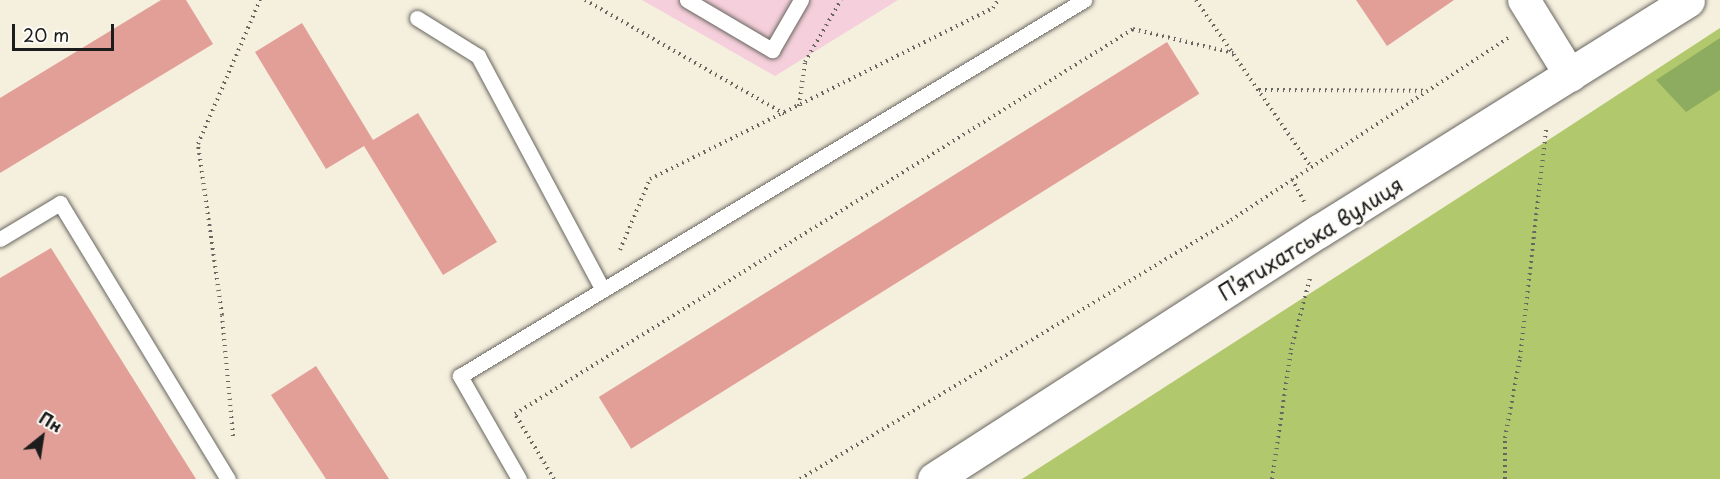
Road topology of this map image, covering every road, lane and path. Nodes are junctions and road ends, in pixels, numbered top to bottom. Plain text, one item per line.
1 (260, 0) edge
2 (585, 0) edge
3 (687, 0) edge
4 (801, 0) edge
5 (841, 0) edge
6 (998, 0) edge
7 (1084, 0) edge
8 (1196, 0) edge
9 (1688, 0) edge
10 (1530, 10) edge
11 (417, 18) dead end
12 (1233, 53) junction
13 (1562, 81) junction
14 (1258, 90) junction
15 (1425, 91) junction
16 (799, 107) junction
17 (785, 114) junction
18 (1311, 167) junction
19 (1293, 179) junction
20 (1319, 231) junction
21 (0, 240) edge
22 (603, 290) junction
23 (233, 444) dead end
24 (228, 479) edge
25 (519, 479) edge
26 (554, 479) edge
27 (800, 479) edge
28 (934, 479) edge
29 (1272, 479) edge
30 (1505, 479) edge

1 - 23 path
2 - 17 path
3 - 4 lane
5 - 16 path
6 - 16 path
7 - 22 lane
8 - 12 path
9 - 13 street, П’ятихатська вулиця
10 - 13 street
10 - 15 path
11 - 22 lane
12 - 14 path
12 - 26 path
13 - 20 street, П’ятихатська вулиця
13 - 30 path
14 - 15 path
14 - 18 path
15 - 18 path
16 - 17 path
17 - 22 path
18 - 19 path
19 - 20 path
19 - 27 path
20 - 28 street, П’ятихатська вулиця
20 - 29 path
21 - 24 lane
22 - 25 lane

